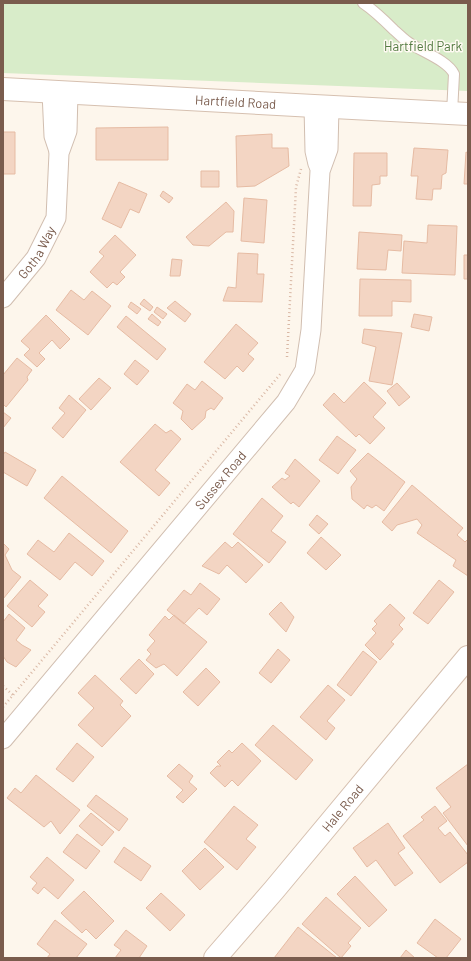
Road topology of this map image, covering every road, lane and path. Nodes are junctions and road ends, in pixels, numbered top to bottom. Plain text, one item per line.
1 (364, 3) edge
2 (3, 89) edge
3 (60, 92) junction
4 (322, 107) junction
5 (460, 113) edge
6 (301, 164) dead end
7 (3, 298) edge
8 (287, 358) dead end
9 (282, 372) dead end
10 (468, 656) edge
11 (3, 707) edge
12 (3, 739) edge
13 (215, 958) edge

1 - 5 lane
2 - 3 street, Hartfield Road
3 - 4 street, Hartfield Road
3 - 7 street, Gotha Way
4 - 5 street, Hartfield Road
4 - 12 street, Sussex Road
6 - 8 path
9 - 11 path
10 - 13 street, Hale Road

